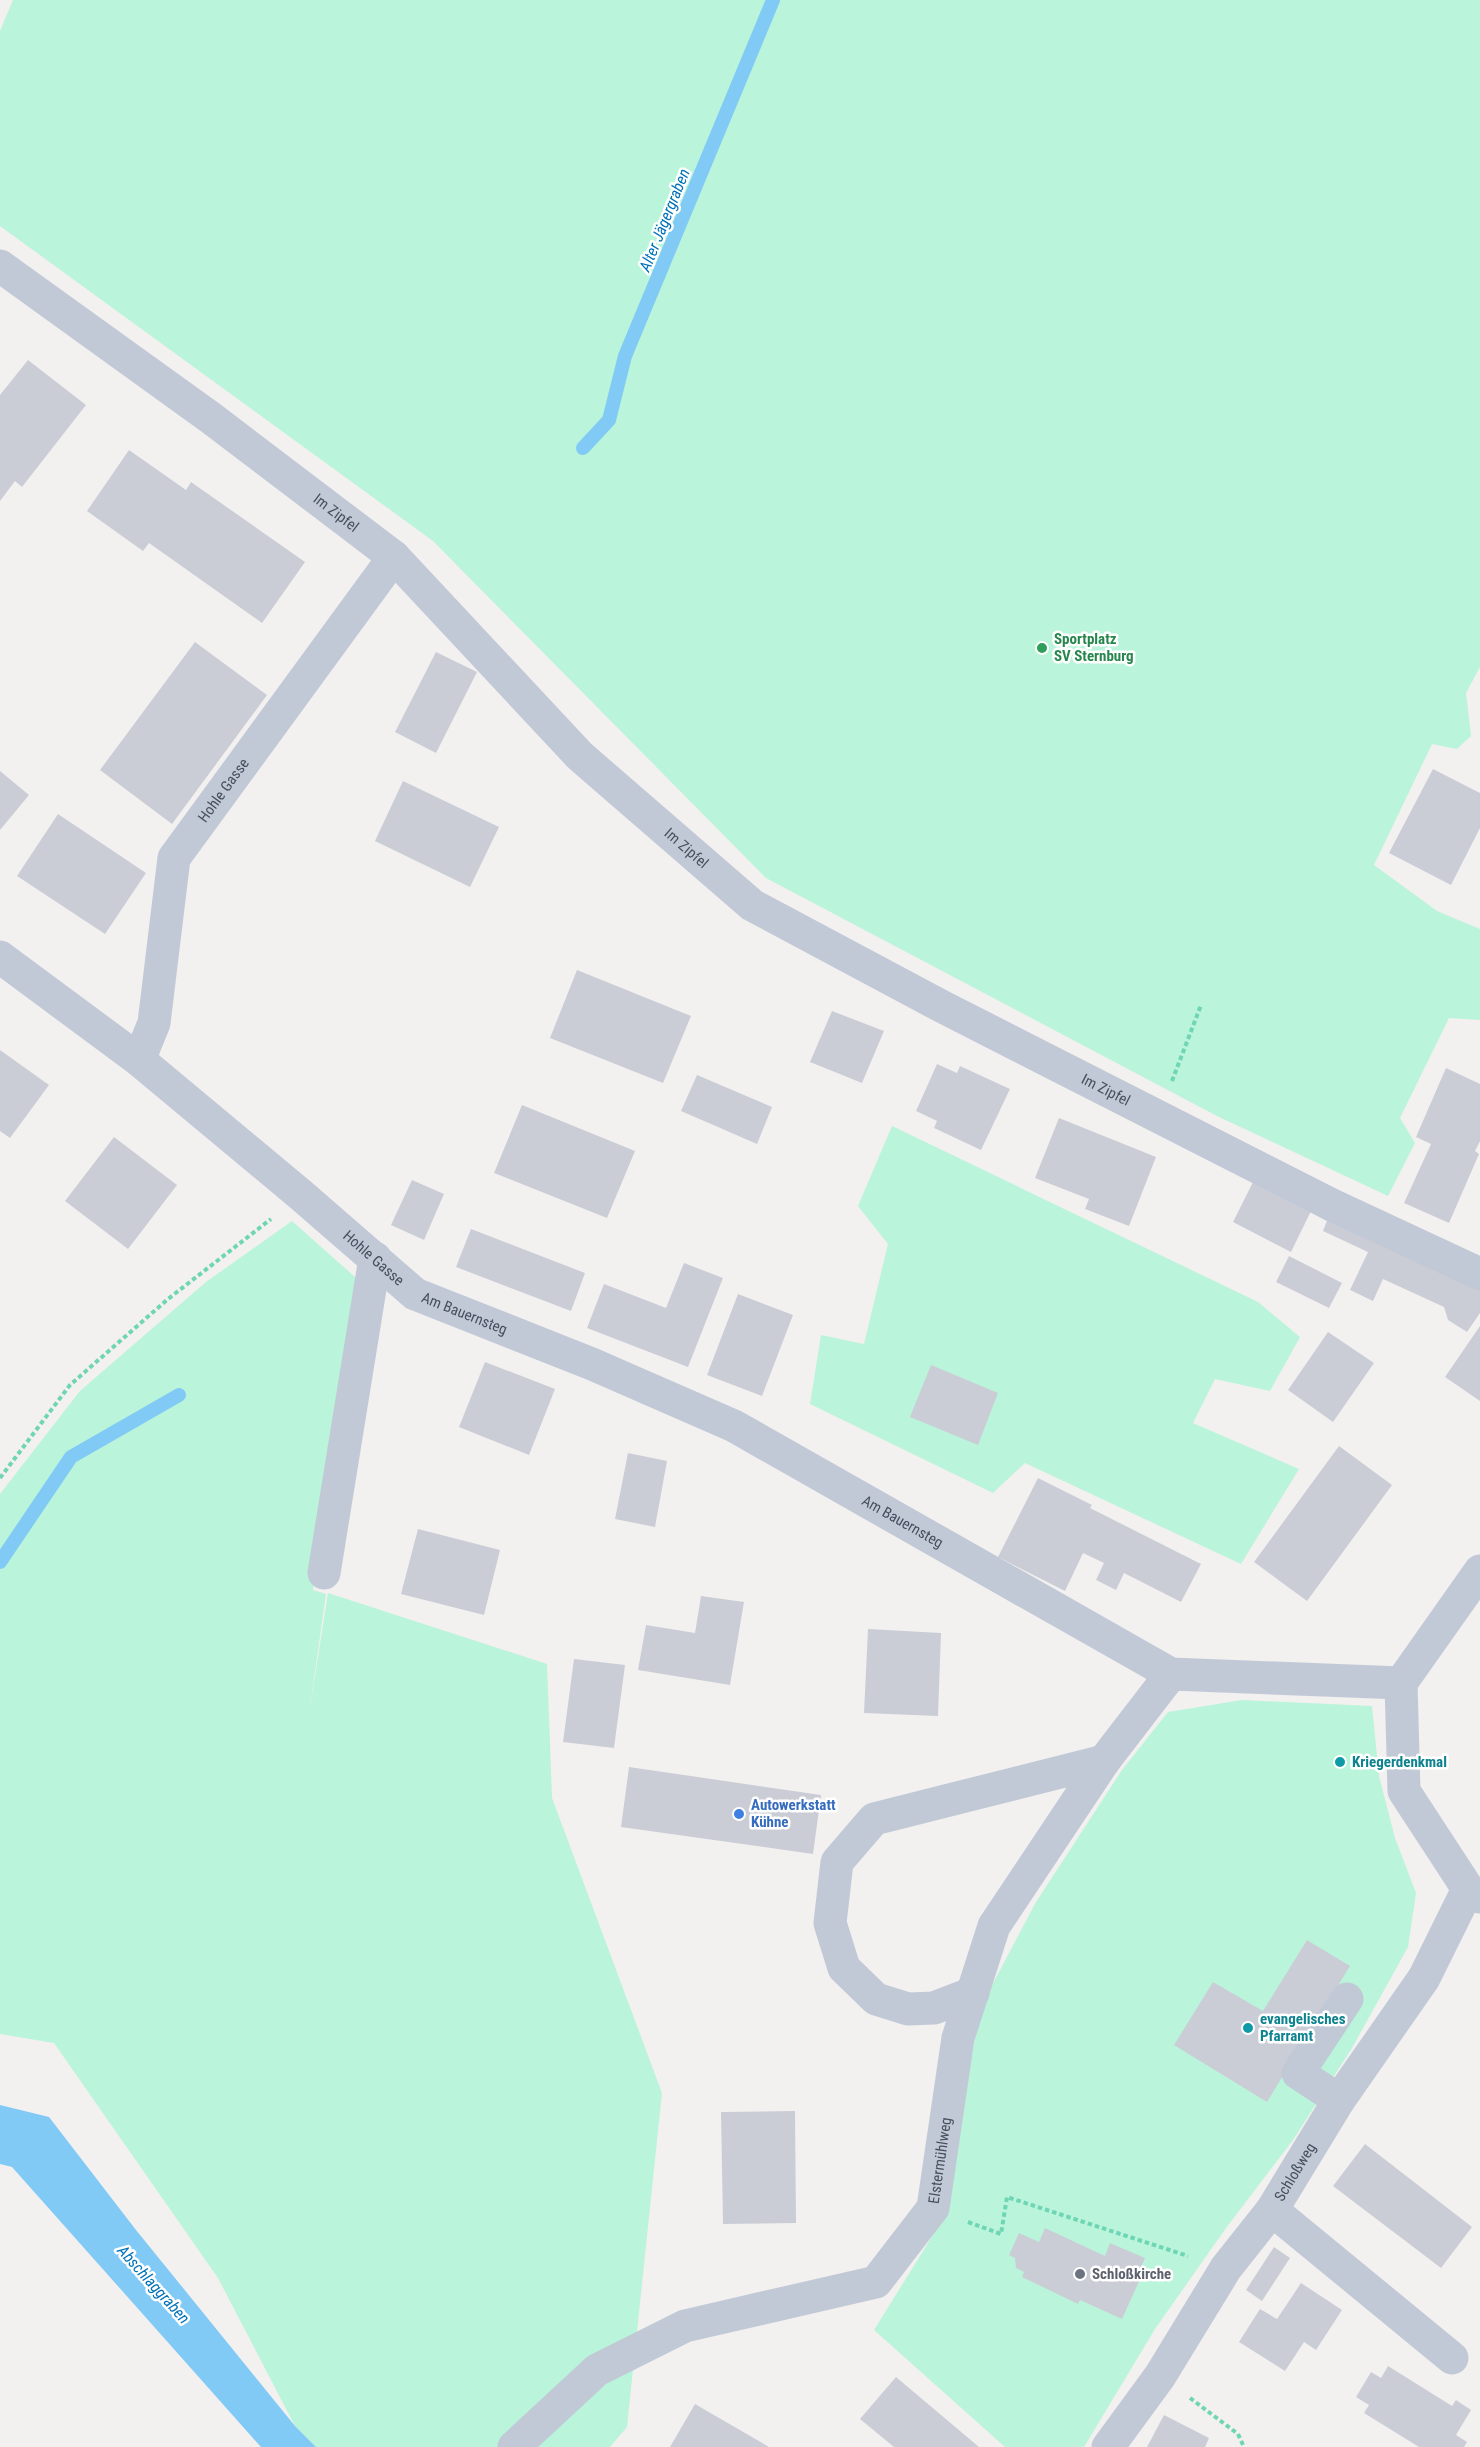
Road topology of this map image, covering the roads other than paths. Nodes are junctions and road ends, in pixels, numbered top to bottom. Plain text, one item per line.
1 (0, 266) edge
2 (394, 557) junction
3 (0, 957) edge
4 (139, 1060) junction
5 (375, 1258) junction
6 (1480, 1274) edge
7 (415, 1294) joint
8 (1480, 1570) edge
9 (324, 1573) dead end
10 (1171, 1674) junction
11 (1401, 1683) junction
12 (1104, 1761) junction
13 (1474, 1893) edge
14 (973, 1993) junction
15 (1347, 1998) dead end
16 (1339, 2100) junction
17 (1272, 2210) junction
18 (1452, 2358) dead end
19 (514, 2447) edge
20 (1108, 2447) edge

1 - 2 street, Im Zipfel
2 - 4 street, Hohle Gasse
2 - 6 street, Im Zipfel
3 - 4 street, Hohle Gasse
4 - 5 street, Hohle Gasse
5 - 7 street, Hohle Gasse
5 - 9 street
7 - 10 street, Am Bauernsteg
8 - 11 street
10 - 11 street, Am Bauernsteg
10 - 12 street, Elstermühlweg
11 - 13 street
12 - 14 street, Elstermühlweg
12 - 14 street
13 - 16 street, Schloßweg
14 - 19 street, Elstermühlweg
15 - 16 street
16 - 17 street, Schloßweg
17 - 18 street
17 - 20 street, Schloßweg

